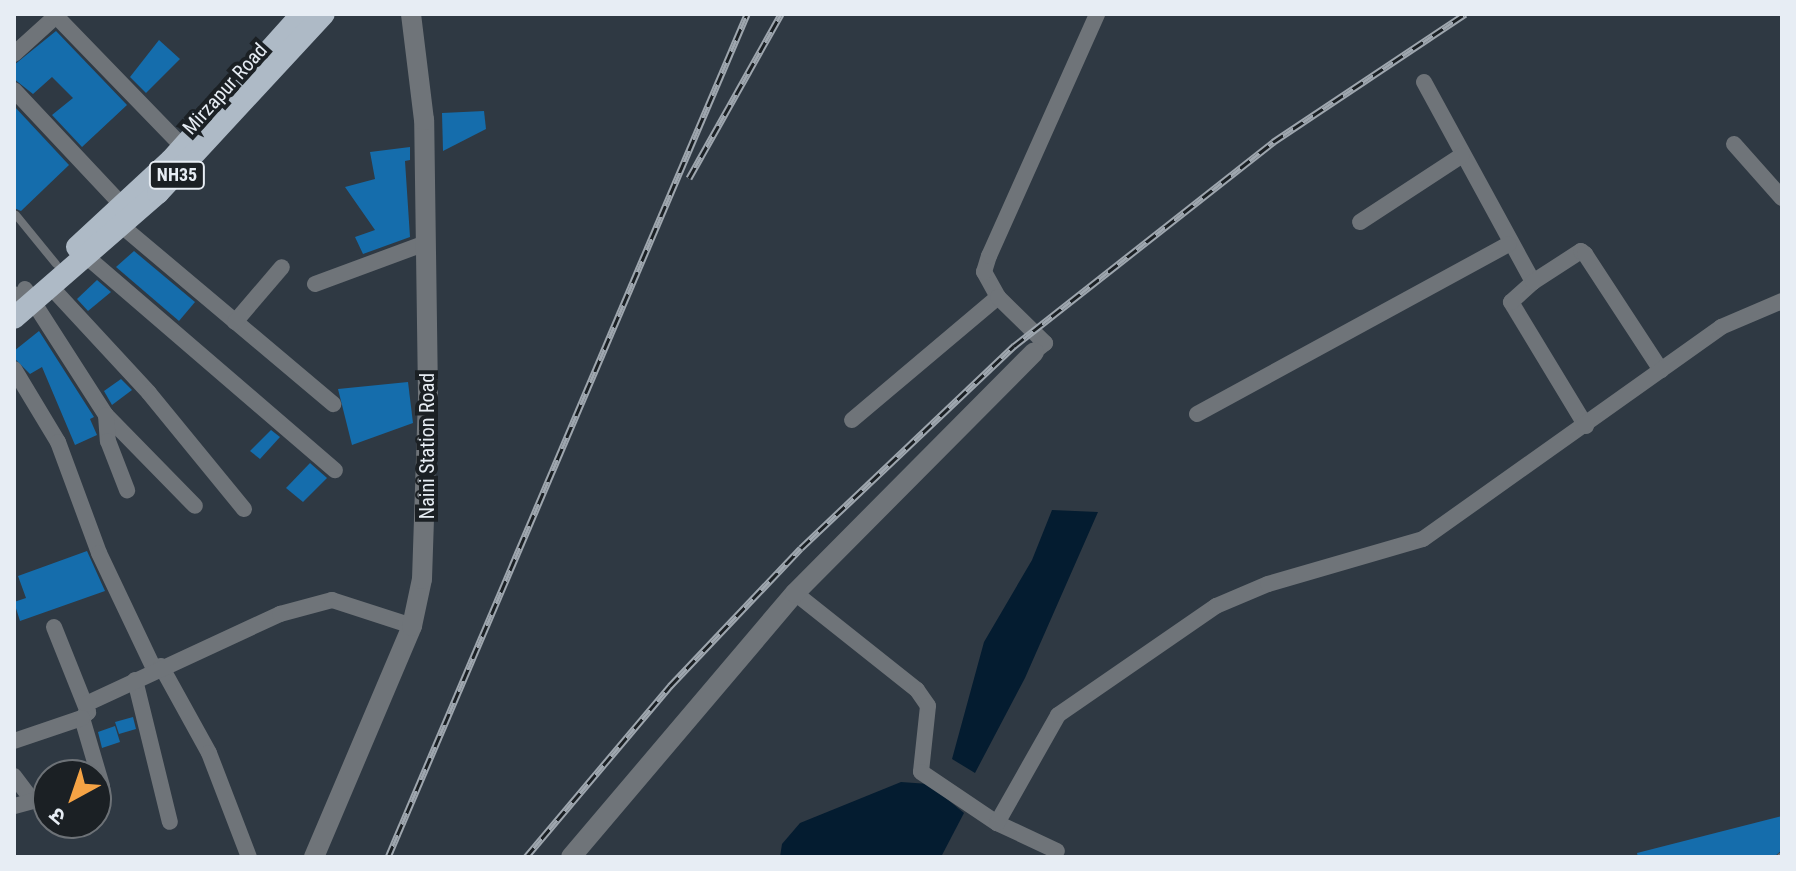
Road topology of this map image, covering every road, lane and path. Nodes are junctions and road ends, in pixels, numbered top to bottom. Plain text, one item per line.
1 (302, 14) edge
2 (324, 14) edge
3 (411, 14) edge
4 (1097, 14) edge
5 (57, 15) edge
6 (14, 54) edge
7 (1424, 82) dead end
8 (14, 90) edge
9 (1734, 144) dead end
10 (183, 147) junction
11 (1461, 156) junction
12 (1782, 198) edge
13 (16, 215) dead end
14 (122, 216) junction
15 (1360, 222) dead end
16 (426, 243) junction
17 (1509, 244) junction
18 (87, 257) junction
19 (56, 264) junction
20 (282, 267) dead end
21 (1533, 282) junction
22 (315, 284) dead end
23 (998, 297) junction
24 (24, 298) edge
25 (1781, 305) edge
26 (235, 322) junction
27 (1034, 352) joint
28 (14, 369) edge
29 (1661, 370) junction
30 (333, 404) dead end
31 (1197, 414) dead end
32 (106, 415) junction
33 (852, 420) dead end
34 (1586, 426) junction
35 (335, 470) dead end
36 (127, 490) dead end
37 (195, 506) dead end
38 (244, 509) dead end
39 (795, 593) junction
40 (412, 626) junction
41 (54, 627) dead end
42 (158, 668) junction
43 (135, 680) junction
44 (84, 711) junction
45 (14, 741) edge
46 (96, 759) edge
47 (14, 776) edge
48 (14, 806) edge
49 (170, 822) dead end
50 (997, 823) junction
51 (1057, 851) dead end
52 (249, 857) edge
53 (314, 857) edge
54 (571, 857) edge

1 - 10 highway, Mirzapur Road / NH35
2 - 14 highway, Mirzapur Road / NH35
3 - 16 street, Naini Station Road
4 - 23 street
5 - 6 street
5 - 10 street
7 - 11 street
8 - 14 street
9 - 12 street
10 - 14 highway, Mirzapur Road / NH35
11 - 15 street
11 - 17 street
13 - 19 lane
14 - 18 highway, Mirzapur Road / NH35
14 - 19 highway, Mirzapur Road / NH35
14 - 26 street
16 - 22 street
16 - 40 street, Naini Station Road
17 - 21 street
17 - 31 street
18 - 24 highway, Mirzapur Road / NH35
18 - 35 street
19 - 24 highway, Mirzapur Road / NH35
20 - 26 street
21 - 29 street
21 - 34 street
23 - 27 street
23 - 33 street
24 - 32 street
24 - 38 street
25 - 29 street
26 - 30 street
27 - 39 street
28 - 42 street
29 - 34 street
32 - 36 street
32 - 37 street
34 - 50 street
39 - 50 street
39 - 54 street
40 - 42 street
40 - 53 street, Naini Station Road
41 - 44 street
42 - 43 street
42 - 52 street
43 - 44 street
43 - 49 street
44 - 45 street
44 - 46 street
47 - 48 street
50 - 51 street

